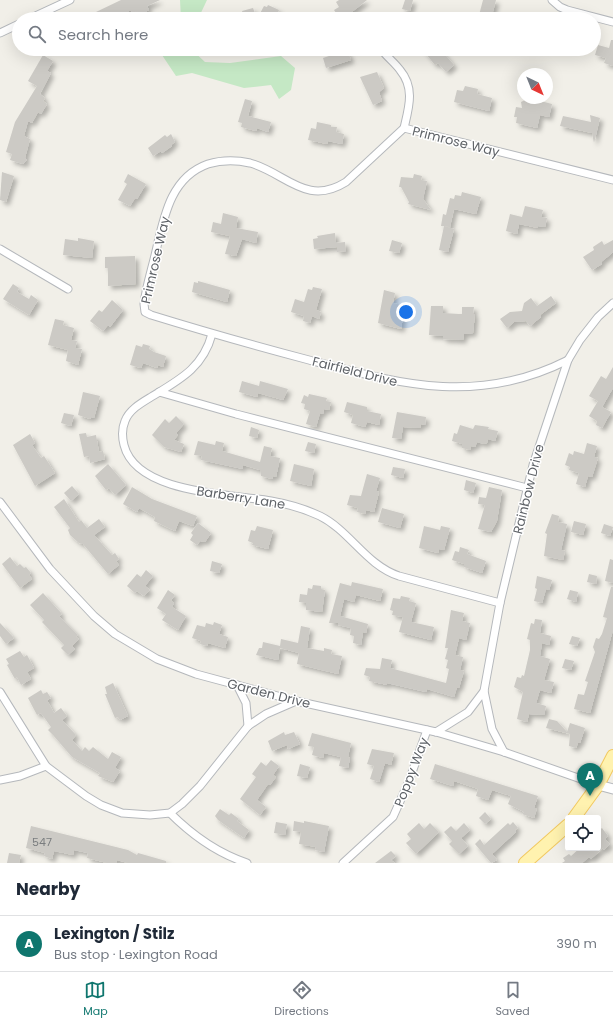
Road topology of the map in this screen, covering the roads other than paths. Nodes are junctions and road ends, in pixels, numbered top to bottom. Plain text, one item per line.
1 (70, 0) edge
2 (552, 0) edge
3 (44, 12) edge
4 (575, 12) edge
5 (601, 19) edge
6 (613, 22) edge
7 (12, 27) edge
8 (0, 33) edge
9 (387, 56) edge
10 (404, 128) junction
11 (613, 180) edge
12 (0, 249) edge
13 (68, 289) dead end
14 (613, 303) edge
15 (145, 312) joint
16 (212, 334) junction
17 (568, 360) junction
18 (158, 392) junction
19 (527, 488) junction
20 (0, 502) edge
21 (500, 603) junction
22 (237, 685) junction
23 (484, 691) junction
24 (0, 692) edge
25 (296, 701) junction
26 (248, 726) junction
27 (427, 730) junction
28 (436, 732) junction
29 (504, 752) junction
30 (613, 756) edge
31 (46, 766) junction
32 (0, 780) edge
33 (598, 785) junction
34 (613, 789) edge
35 (170, 812) junction
36 (576, 815) edge
37 (565, 828) edge
38 (247, 863) edge
39 (343, 863) edge
40 (525, 863) edge

1 - 3 street
2 - 4 street
5 - 6 street
7 - 8 street
9 - 10 street
10 - 11 street, Primrose Way
10 - 15 street, Primrose Way
12 - 13 street
14 - 17 street, Rainbow Drive
15 - 16 street, Fairfield Drive
16 - 17 street, Fairfield Drive
16 - 18 street, Barberry Lane
17 - 19 street, Rainbow Drive
18 - 19 street
18 - 21 street, Barberry Lane
19 - 21 street, Rainbow Drive
20 - 22 street, Garden Drive
21 - 23 street, Rainbow Drive
22 - 25 street, Garden Drive
22 - 26 street
23 - 28 street, Rainbow Drive
23 - 29 street, Rainbow Drive
24 - 31 street
25 - 26 street
25 - 27 street, Garden Drive
26 - 35 street
27 - 28 street, Garden Drive
27 - 39 street, Poppy Way
28 - 29 street, Garden Drive
29 - 33 street, Garden Drive
30 - 33 main road
31 - 32 street
31 - 35 street
33 - 34 street
33 - 36 main road
35 - 38 street
37 - 40 main road

